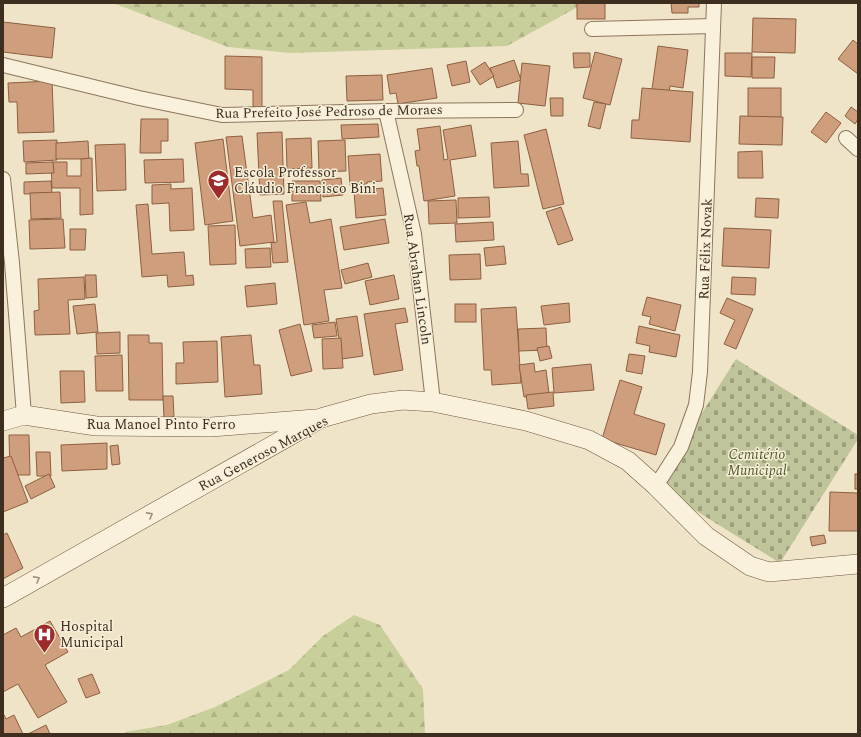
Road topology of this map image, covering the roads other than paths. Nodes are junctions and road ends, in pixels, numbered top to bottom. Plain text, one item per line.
1 (714, 3) edge
2 (713, 26) junction
3 (592, 29) dead end
4 (3, 65) edge
5 (516, 110) dead end
6 (386, 111) junction
7 (846, 138) dead end
8 (858, 149) edge
9 (3, 179) edge
10 (7, 263) edge
11 (434, 402) junction
12 (24, 414) junction
13 (321, 418) junction
14 (3, 422) edge
15 (656, 486) junction
16 (858, 564) edge
17 (3, 598) edge

1 - 2 street, Rua Félix Novak
2 - 3 street
2 - 15 street, Rua Félix Novak
4 - 6 street, Rua Prefeito José Pedroso de Moraes
5 - 6 street, Rua Prefeito José Pedroso de Moraes
6 - 11 street, Rua Abrahan Lincoln
7 - 8 street
9 - 10 street
10 - 12 street
11 - 13 street, Rua Generoso Marques
11 - 15 street, Rua Generoso Marques
12 - 13 street, Rua Manoel Pinto Ferro
12 - 14 street
17 -> 13 street, Rua Generoso Marques
15 - 16 street, Rua Generoso Marques

